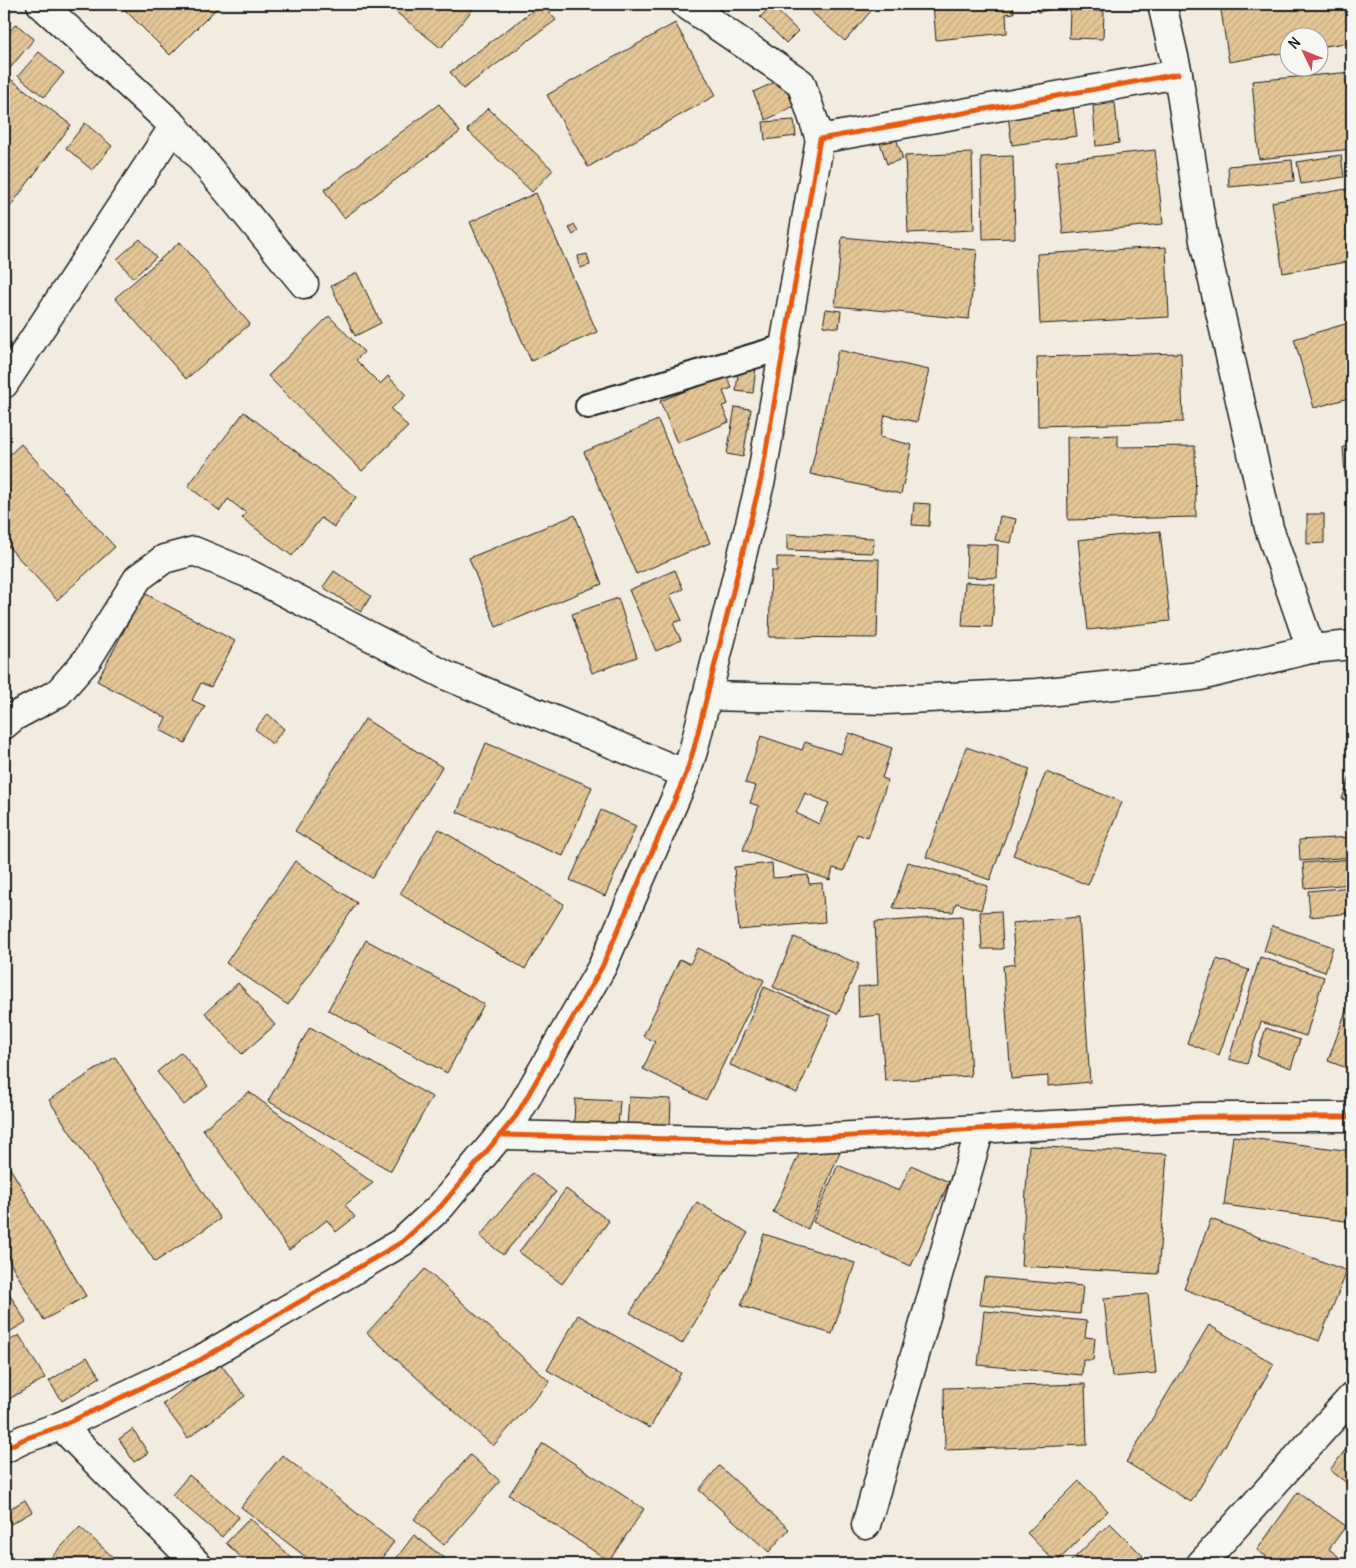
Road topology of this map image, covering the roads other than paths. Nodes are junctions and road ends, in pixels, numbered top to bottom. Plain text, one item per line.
1 (41, 4) edge
2 (685, 4) edge
3 (1162, 4) edge
4 (1178, 74) junction
5 (174, 126) junction
6 (820, 139) junction
7 (304, 284) dead end
8 (784, 347) junction
9 (4, 384) edge
10 (588, 406) dead end
11 (1352, 645) edge
12 (1311, 649) junction
13 (706, 696) junction
14 (4, 725) edge
15 (686, 774) junction
16 (1352, 1116) edge
17 (980, 1129) junction
18 (500, 1135) junction
19 (1352, 1397) edge
20 (61, 1426) junction
21 (4, 1450) edge
22 (866, 1525) dead end
23 (197, 1564) edge
24 (1201, 1564) edge

1 - 5 street
2 - 6 street
3 - 4 street
4 - 6 street
4 - 12 street
5 - 7 street
5 - 9 street
6 - 8 street
8 - 10 lane
8 - 13 street
11 - 12 street
12 - 13 street
13 - 15 street
14 - 15 street
15 - 18 street
16 - 17 street
17 - 18 street
17 - 22 street
18 - 20 street
19 - 24 street
20 - 21 street
20 - 23 street

